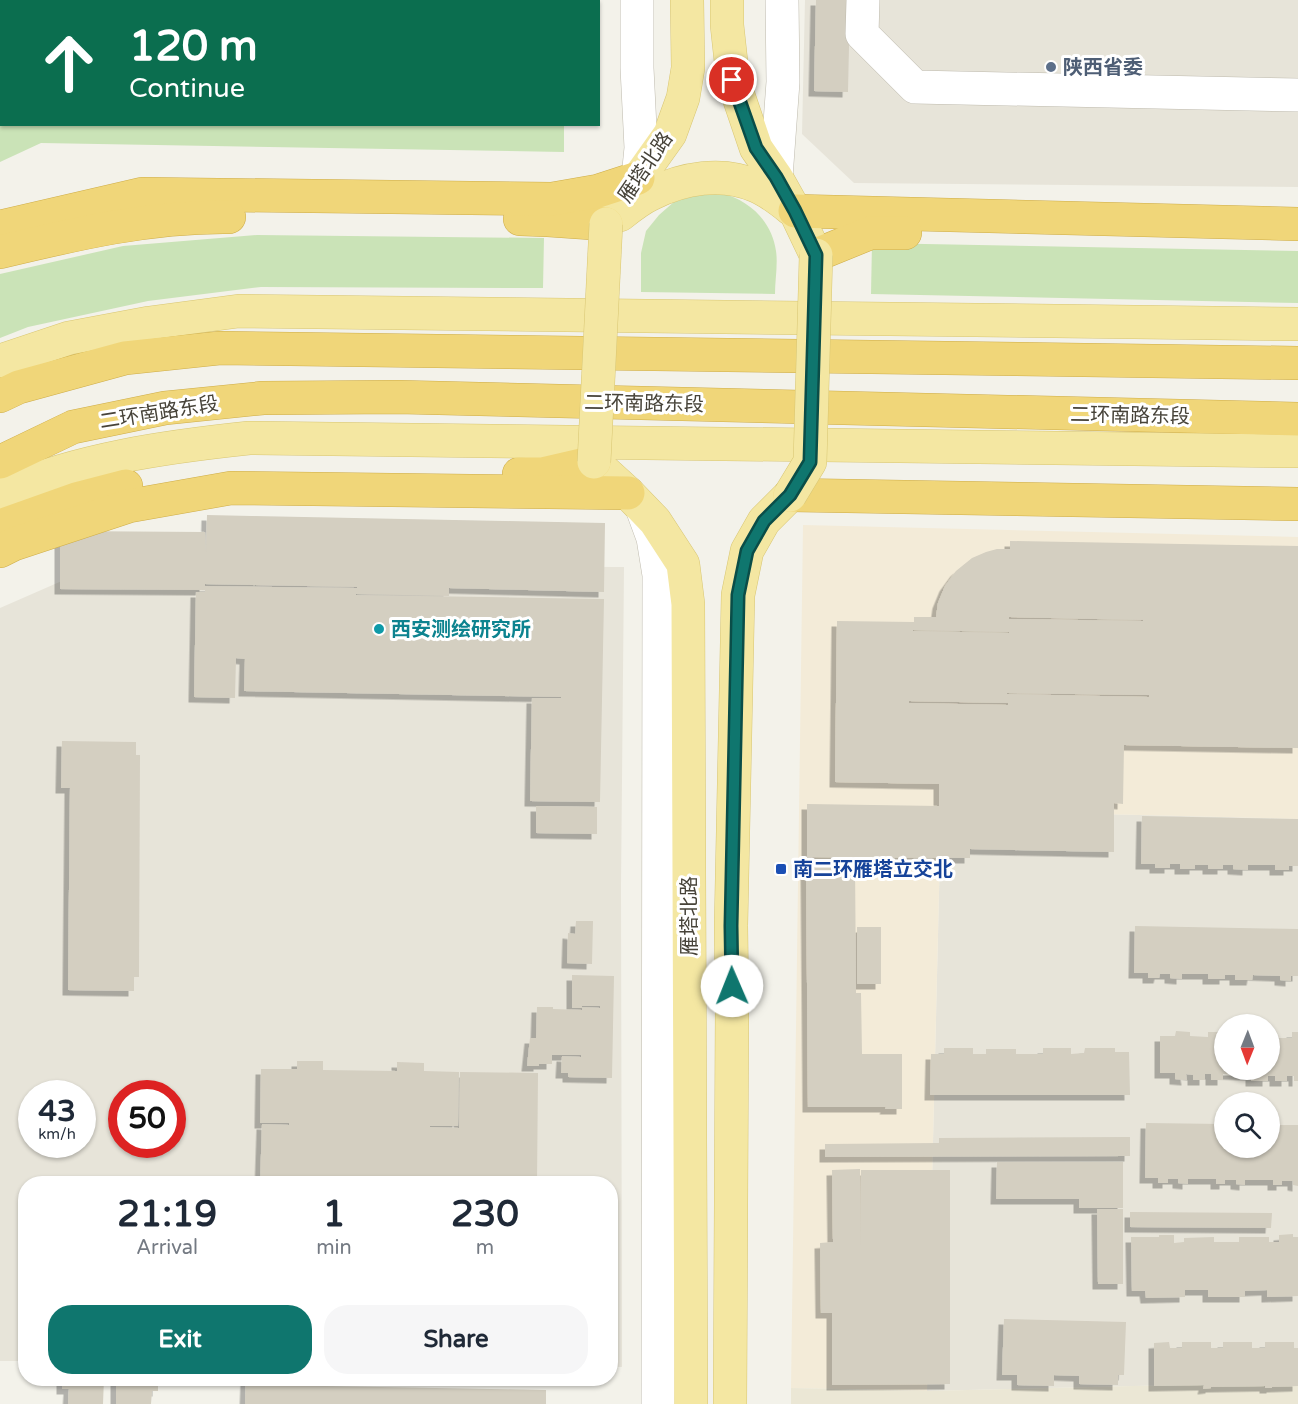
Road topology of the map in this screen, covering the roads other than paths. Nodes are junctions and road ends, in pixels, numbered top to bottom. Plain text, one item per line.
1 (637, 0) edge
2 (687, 0) edge
3 (727, 0) edge
4 (782, 0) edge
5 (863, 0) edge
6 (1298, 95) edge
7 (776, 177) junction
8 (638, 178) junction
9 (795, 211) junction
10 (606, 224) junction
11 (1298, 224) edge
12 (0, 227) edge
13 (1298, 240) edge
14 (0, 252) edge
15 (816, 255) junction
16 (1298, 324) edge
17 (0, 361) edge
18 (1298, 363) edge
19 (0, 396) edge
20 (1298, 419) edge
21 (1298, 451) edge
22 (0, 462) edge
23 (594, 462) junction
24 (0, 493) edge
25 (790, 495) junction
26 (634, 500) junction
27 (1298, 504) edge
28 (0, 526) edge
29 (0, 551) edge
30 (658, 1404) edge
31 (691, 1404) edge
32 (730, 1404) edge

1 - 8 street
2 - 8 main road, 雁塔北路
3 - 7 main road
4 - 7 street
5 - 6 street
7 - 9 main road
8 - 10 main road, 雁塔北路
8 - 12 highway
9 - 10 main road
9 - 11 highway
9 - 15 main road
10 - 14 highway
10 - 23 main road, bridge
13 - 15 highway
15 - 25 main road, bridge
16 - 17 main road
18 - 19 highway
20 - 22 highway, 二环南路东段
21 - 24 main road
23 - 26 main road, 雁塔北路
23 - 28 highway
25 - 27 highway
25 - 32 main road
26 - 29 highway
26 - 30 street
26 - 31 main road, 雁塔北路

